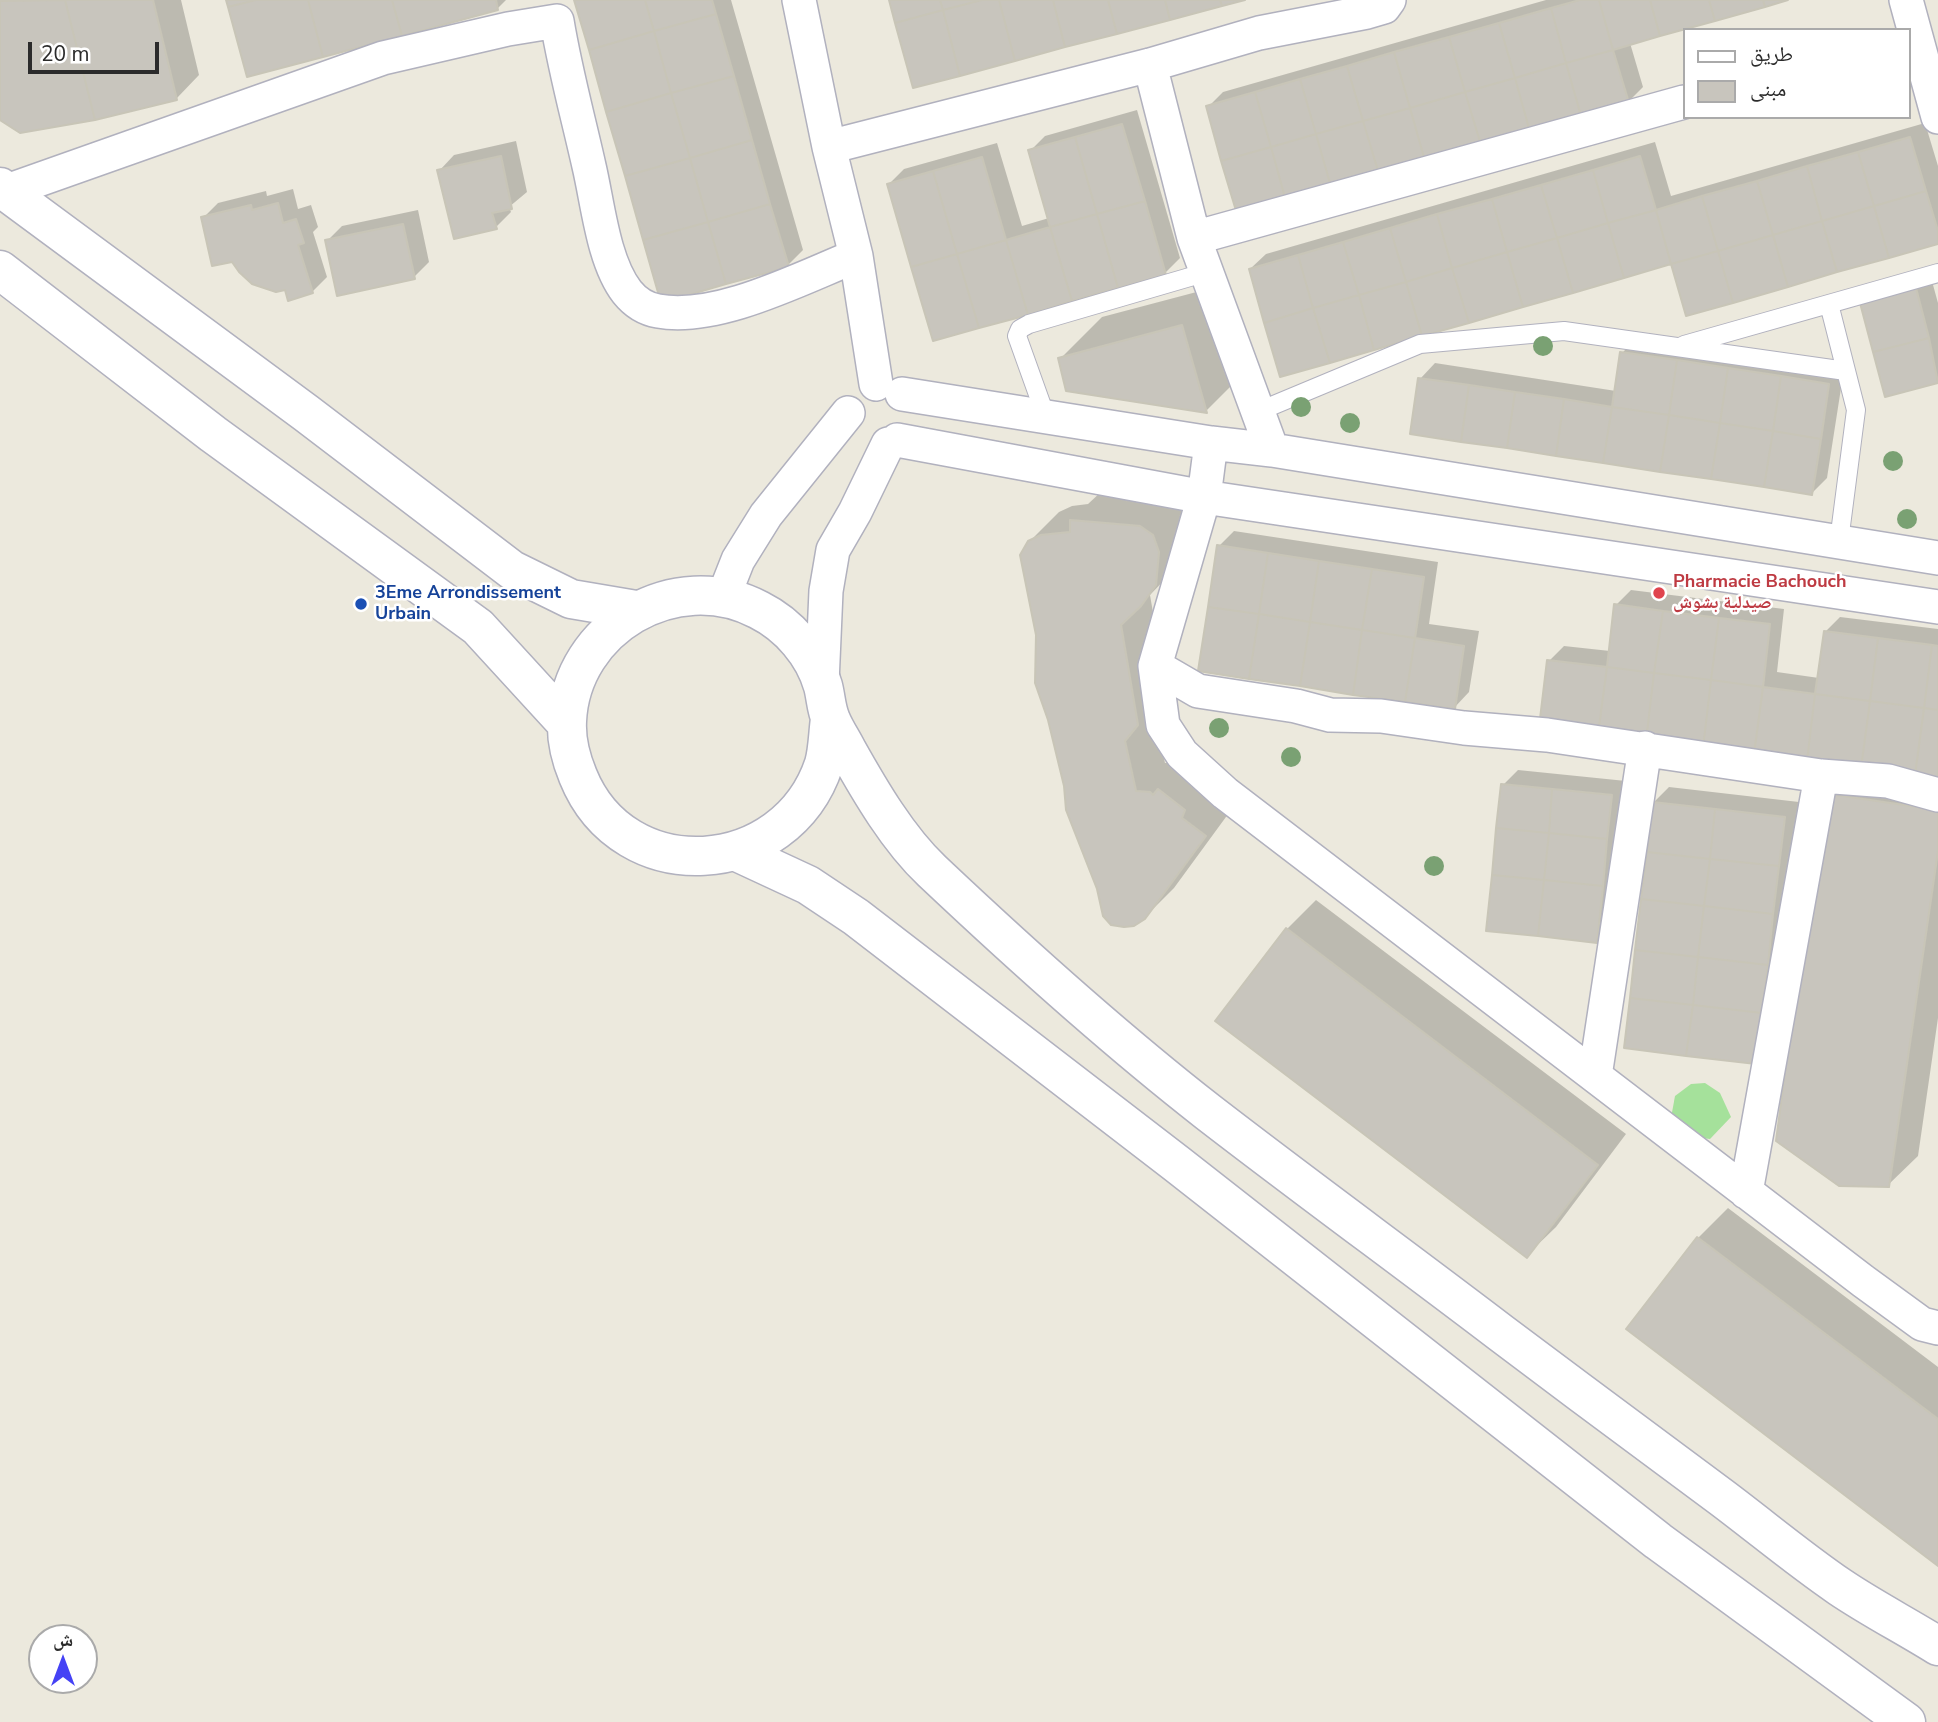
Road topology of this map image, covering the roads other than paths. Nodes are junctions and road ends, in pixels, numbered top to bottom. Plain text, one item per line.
1 (799, 0) edge
2 (1389, 0) edge
3 (1906, 0) edge
4 (558, 10) edge
5 (1912, 39) edge
6 (1150, 65) junction
7 (1682, 103) edge
8 (1938, 117) edge
9 (829, 147) junction
10 (4, 189) edge
11 (1194, 238) junction
12 (856, 256) junction
13 (0, 270) edge
14 (1207, 272) junction
15 (1938, 273) edge
16 (1829, 304) junction
17 (1677, 347) junction
18 (1846, 371) junction
19 (889, 389) junction
20 (1257, 412) junction
21 (848, 413) junction
22 (1046, 417) junction
23 (892, 442) junction
24 (1211, 443) junction
25 (1272, 450) junction
26 (1205, 498) junction
27 (1839, 541) junction
28 (1938, 558) edge
29 (723, 598) junction
30 (1938, 607) edge
31 (636, 610) junction
32 (1155, 666) junction
33 (826, 701) junction
34 (566, 723) junction
35 (1645, 748) junction
36 (1821, 776) junction
37 (1938, 795) edge
38 (737, 852) junction
39 (1595, 1076) junction
40 (1746, 1192) junction
41 (1938, 1328) edge
42 (1938, 1646) edge
43 (1906, 1722) edge

1 - 9 street
2 - 6 street
3 - 5 street
4 - 10 street
4 - 12 street
5 - 8 street
6 - 9 street
6 - 11 street
7 - 11 street
9 - 12 street
10 - 31 street
11 - 14 street
12 - 19 street
13 - 34 street
14 - 20 street
14 - 22 lane
15 - 16 lane
16 - 17 lane
16 - 18 lane
17 - 18 lane
17 - 20 lane
18 - 27 lane
19 - 21 street
19 - 22 street
19 - 23 street
20 - 25 street
21 - 23 street
21 - 29 street
22 - 24 street
23 - 26 street
23 - 33 street
24 - 25 street
24 - 26 street
25 - 27 street
26 - 30 street
26 - 32 street
27 - 28 street
29 - 31 street
29 - 33 street
31 - 34 street
32 - 35 street
32 - 39 street
33 - 38 street
33 - 42 street
34 - 38 street
35 - 36 street
35 - 39 street
36 - 37 street
36 - 40 street
38 - 43 street
39 - 40 street
40 - 41 street

